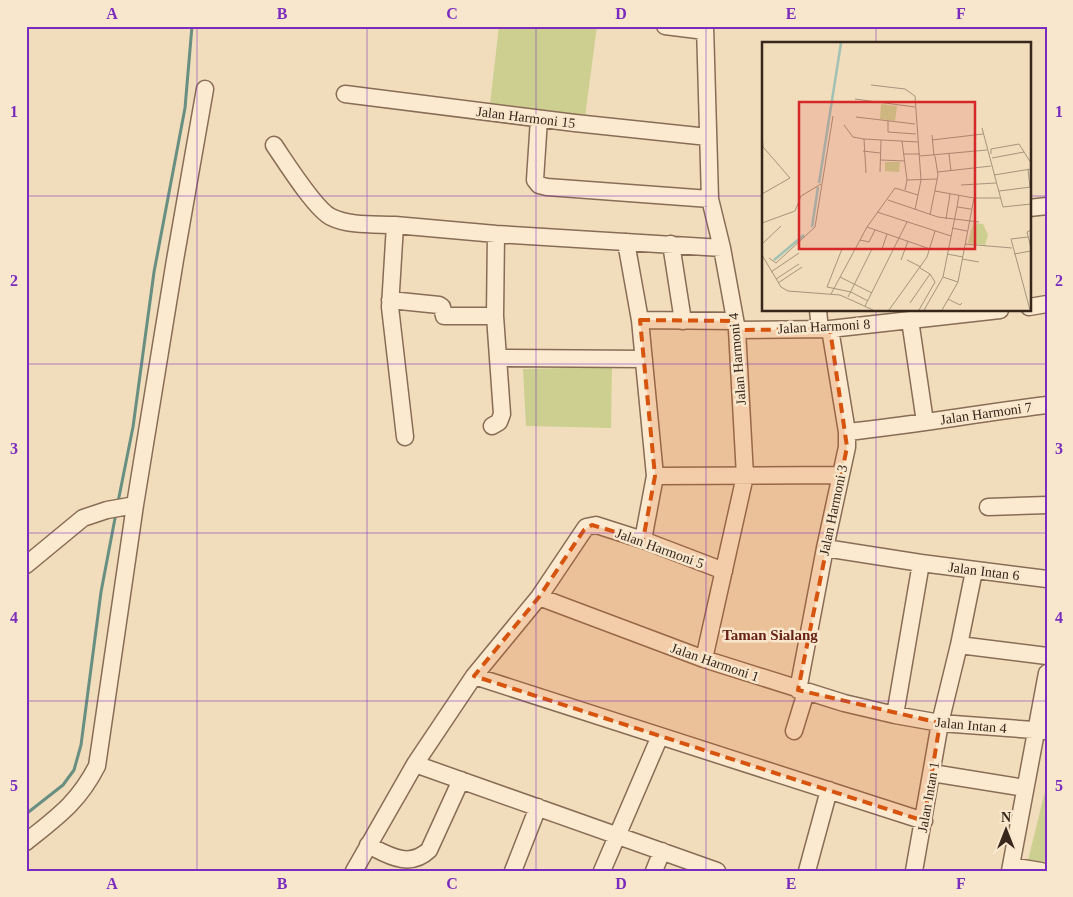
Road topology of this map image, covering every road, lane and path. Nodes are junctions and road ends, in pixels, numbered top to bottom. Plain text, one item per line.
1 (664, 26) edge
2 (705, 28) edge
3 (205, 89) dead end
4 (345, 94) dead end
5 (539, 119) junction
6 (708, 137) junction
7 (274, 144) dead end
8 (710, 198) junction
9 (1047, 206) edge
10 (1030, 208) edge
11 (395, 226) junction
12 (496, 234) junction
13 (626, 242) junction
14 (671, 244) junction
15 (722, 248) junction
16 (390, 300) junction
17 (1047, 304) edge
18 (1030, 306) edge
19 (818, 311) edge
20 (991, 311) edge
21 (495, 316) junction
22 (640, 320) junction
23 (910, 320) junction
24 (683, 321) junction
25 (736, 325) junction
26 (825, 329) junction
27 (498, 358) junction
28 (644, 360) junction
29 (1047, 405) edge
30 (925, 422) junction
31 (492, 426) dead end
32 (847, 432) junction
33 (405, 437) dead end
34 (841, 475) junction
35 (655, 476) junction
36 (744, 476) junction
37 (1047, 505) edge
38 (121, 507) junction
39 (988, 507) dead end
40 (643, 540) junction
41 (825, 548) junction
42 (921, 564) junction
43 (26, 565) edge
44 (724, 571) junction
45 (974, 571) junction
46 (1047, 579) edge
47 (539, 597) junction
48 (959, 645) junction
49 (1047, 656) edge
50 (704, 659) junction
51 (1047, 673) edge
52 (474, 676) junction
53 (802, 691) junction
54 (895, 715) junction
55 (940, 723) junction
56 (794, 731) dead end
57 (1041, 731) edge
58 (660, 736) junction
59 (416, 764) junction
60 (932, 773) junction
61 (461, 780) junction
62 (1025, 788) junction
63 (829, 790) junction
64 (538, 807) junction
65 (924, 821) junction
66 (617, 835) junction
67 (26, 842) edge
68 (368, 845) junction
69 (662, 851) junction
70 (1010, 868) edge
71 (354, 871) edge
72 (514, 871) edge
73 (602, 871) edge
74 (654, 871) edge
75 (717, 871) edge
76 (806, 871) edge
77 (914, 871) edge
78 (1041, 871) edge

1 - 2 street
2 - 6 street, Jalan Harmoni 4
3 - 38 street
4 - 5 street, Jalan Harmoni 15
5 - 6 street, Jalan Harmoni 15
5 - 8 street
6 - 8 street, Jalan Harmoni 4
7 - 11 street
8 - 15 street, Jalan Harmoni 4
9 - 10 street
11 - 12 street
11 - 16 street
12 - 13 street
12 - 21 street
13 - 14 street
13 - 22 street
14 - 15 street
14 - 24 street
15 - 25 street, Jalan Harmoni 4
16 - 21 street
16 - 33 street
17 - 18 street
19 - 26 street, Jalan Harmoni 3
20 - 23 street, Jalan Harmoni 8
21 - 27 street
22 - 24 street, Jalan Harmoni 8
22 - 28 street
23 - 26 street, Jalan Harmoni 8
23 - 30 street
24 - 25 street, Jalan Harmoni 8
25 - 26 street, Jalan Harmoni 8
25 - 36 street, Jalan Harmoni 4
26 - 32 street, Jalan Harmoni 3
27 - 28 street
27 - 31 street
28 - 35 street
29 - 30 street, Jalan Harmoni 7
30 - 32 street, Jalan Harmoni 7
32 - 34 street, Jalan Harmoni 3
34 - 36 street
34 - 41 street, Jalan Harmoni 3
35 - 36 street
35 - 40 street
36 - 44 street, Jalan Harmoni 4
37 - 39 street
38 - 43 street
38 - 67 street
40 - 44 street, Jalan Harmoni 5
40 - 47 street, Jalan Harmoni 5
41 - 42 street, Jalan Intan 6
41 - 53 street, Jalan Harmoni 3
42 - 45 street, Jalan Intan 6
42 - 54 street
44 - 50 street, Jalan Harmoni 4
45 - 46 street, Jalan Intan 6
45 - 48 street, Jalan Intan 1
47 - 50 street, Jalan Harmoni 1
47 - 52 street
48 - 49 street
48 - 55 street, Jalan Intan 1
50 - 53 street, Jalan Harmoni 1
51 - 57 street
52 - 58 street
52 - 59 street
53 - 54 street, Jalan Harmoni 1
53 - 56 street, Jalan Harmoni 3
54 - 55 street, Jalan Intan 4
55 - 57 street, Jalan Intan 4
55 - 60 street, Jalan Intan 1
57 - 62 street
58 - 63 street
58 - 66 street
59 - 61 street
59 - 68 street
60 - 62 street
60 - 65 street, Jalan Intan 1
61 - 64 street
61 - 68 street
62 - 70 street
63 - 65 street
63 - 76 street
64 - 66 street
64 - 72 street
65 - 77 street, Jalan Intan 1
66 - 69 street
66 - 73 street
68 - 71 street
69 - 74 street
69 - 75 street
70 - 78 street

